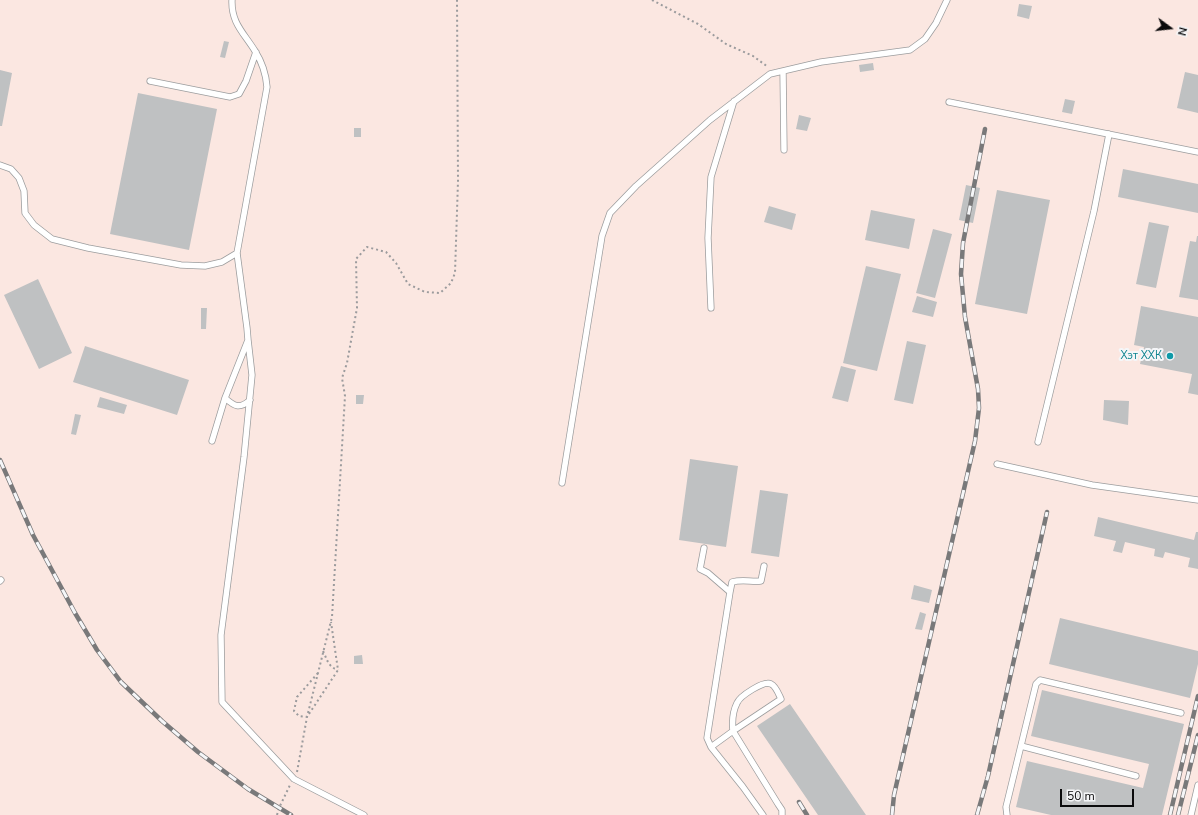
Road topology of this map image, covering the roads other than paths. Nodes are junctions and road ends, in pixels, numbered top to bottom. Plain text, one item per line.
1 (232, 0) edge
2 (947, 0) edge
3 (256, 52) junction
4 (783, 71) junction
5 (150, 81) dead end
6 (734, 101) junction
7 (948, 102) dead end
8 (1109, 134) junction
9 (784, 150) dead end
10 (1198, 152) edge
11 (0, 165) edge
12 (237, 253) junction
13 (712, 308) dead end
14 (248, 340) junction
15 (225, 398) junction
16 (250, 400) junction
17 (212, 441) dead end
18 (1038, 442) dead end
19 (997, 464) dead end
20 (562, 483) dead end
21 (1198, 500) edge
22 (704, 548) dead end
23 (764, 566) dead end
24 (730, 592) junction
25 (1181, 713) dead end
26 (733, 731) junction
27 (1021, 746) junction
28 (712, 747) junction
29 (1136, 776) dead end
30 (1198, 785) edge
31 (364, 815) edge
32 (764, 815) edge
33 (782, 815) edge
34 (1007, 815) edge
35 (1191, 815) edge

1 - 3 lane
2 - 4 lane
3 - 5 lane
3 - 12 lane
4 - 6 lane
4 - 9 lane
6 - 13 lane
6 - 20 lane
7 - 8 lane
8 - 10 lane
8 - 18 lane
11 - 12 lane
12 - 14 lane
14 - 15 lane
14 - 16 lane
15 - 16 lane
15 - 17 lane
16 - 31 lane
19 - 21 lane
22 - 24 lane
23 - 24 lane
24 - 28 lane
25 - 27 lane
26 - 26 lane
26 - 28 lane
26 - 33 lane
27 - 29 lane
27 - 34 lane
28 - 32 lane
30 - 35 lane

